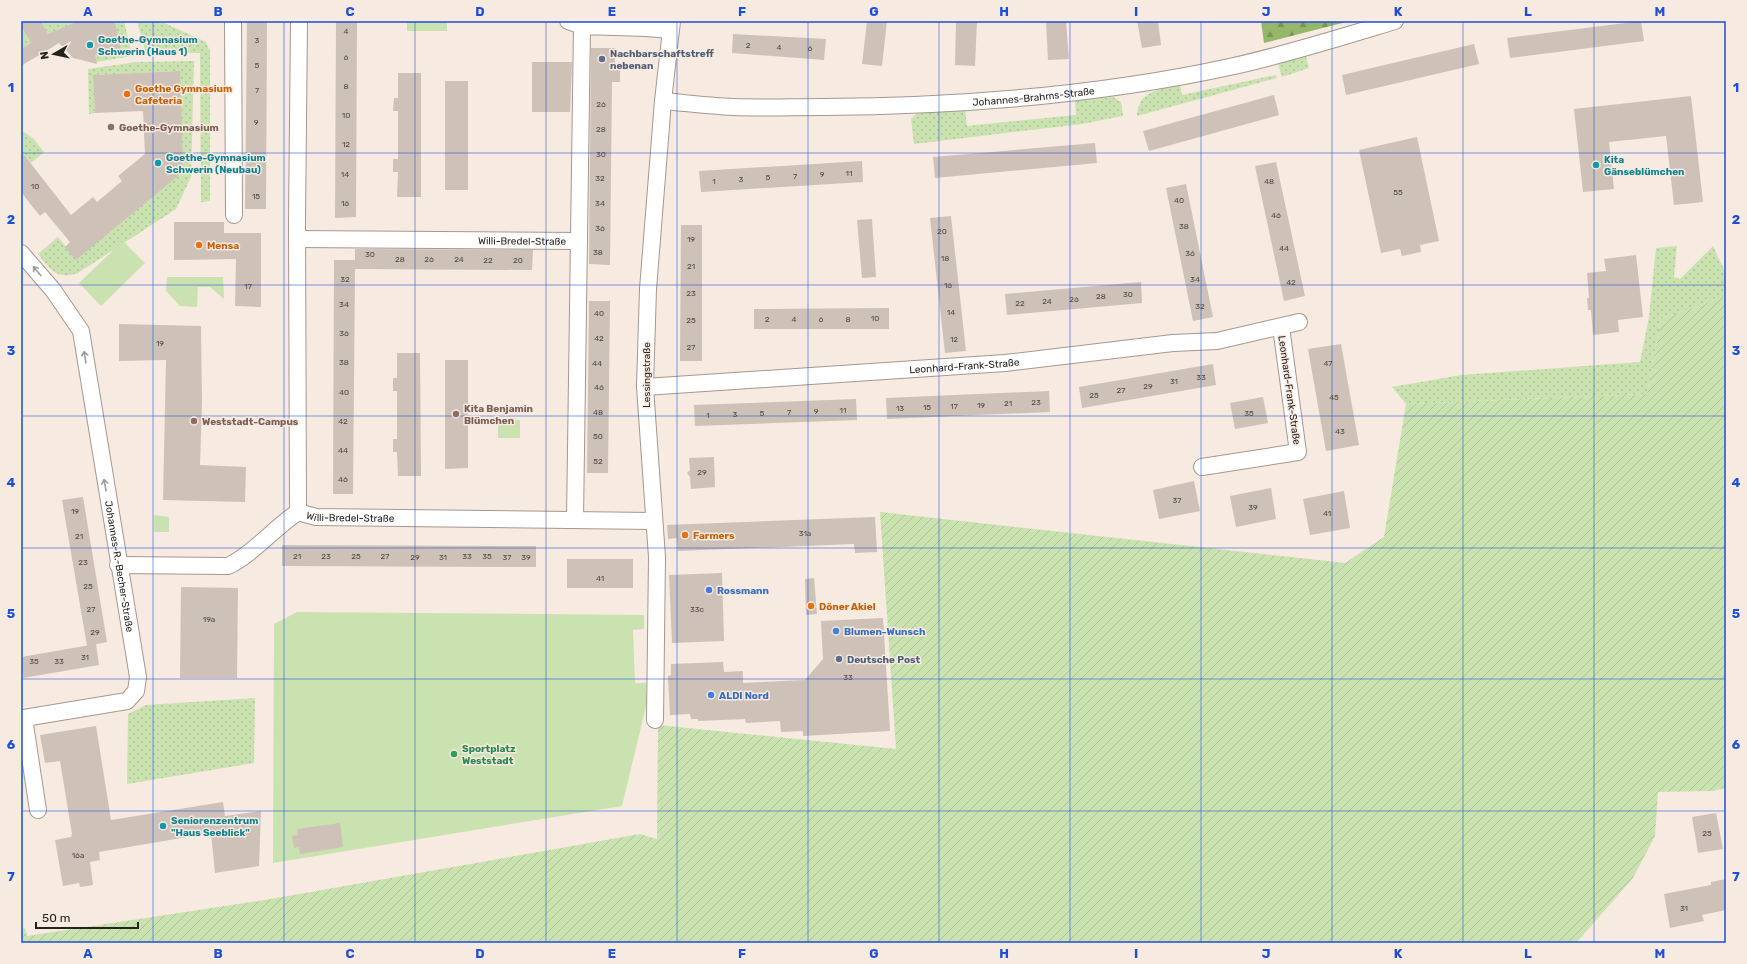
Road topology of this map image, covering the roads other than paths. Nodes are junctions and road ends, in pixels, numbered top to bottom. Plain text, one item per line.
1 (233, 21) edge
2 (299, 21) edge
3 (1395, 21) edge
4 (575, 24) edge
5 (671, 26) edge
6 (663, 101) junction
7 (234, 215) dead end
8 (297, 239) junction
9 (579, 241) junction
10 (21, 253) edge
11 (1299, 322) dead end
12 (1281, 327) junction
13 (645, 387) junction
14 (1202, 467) dead end
15 (298, 512) junction
16 (575, 520) junction
17 (653, 521) junction
18 (118, 565) junction
19 (655, 720) dead end
20 (38, 810) dead end

1 - 7 street
2 - 8 street, Willi-Bredel-Straße
3 - 6 street, Johannes-Brahms-Straße
4 - 5 street, Lessingstraße
4 - 9 street, Lessingstraße
5 - 6 street, Lessingstraße
6 - 13 street, Lessingstraße
8 - 9 street, Willi-Bredel-Straße
8 - 15 street, Willi-Bredel-Straße
9 - 16 street, Lessingstraße
18 -> 10 street, Johannes-R.-Becher-Straße
11 - 12 street, Leonhard-Frank-Straße
12 - 13 street, Leonhard-Frank-Straße
12 - 14 street, Leonhard-Frank-Straße
13 - 17 street, Lessingstraße
15 - 16 street, Willi-Bredel-Straße
15 - 18 street
16 - 17 street, Willi-Bredel-Straße
17 - 19 street, Lessingstraße
18 - 20 street, Johannes-R.-Becher-Straße

